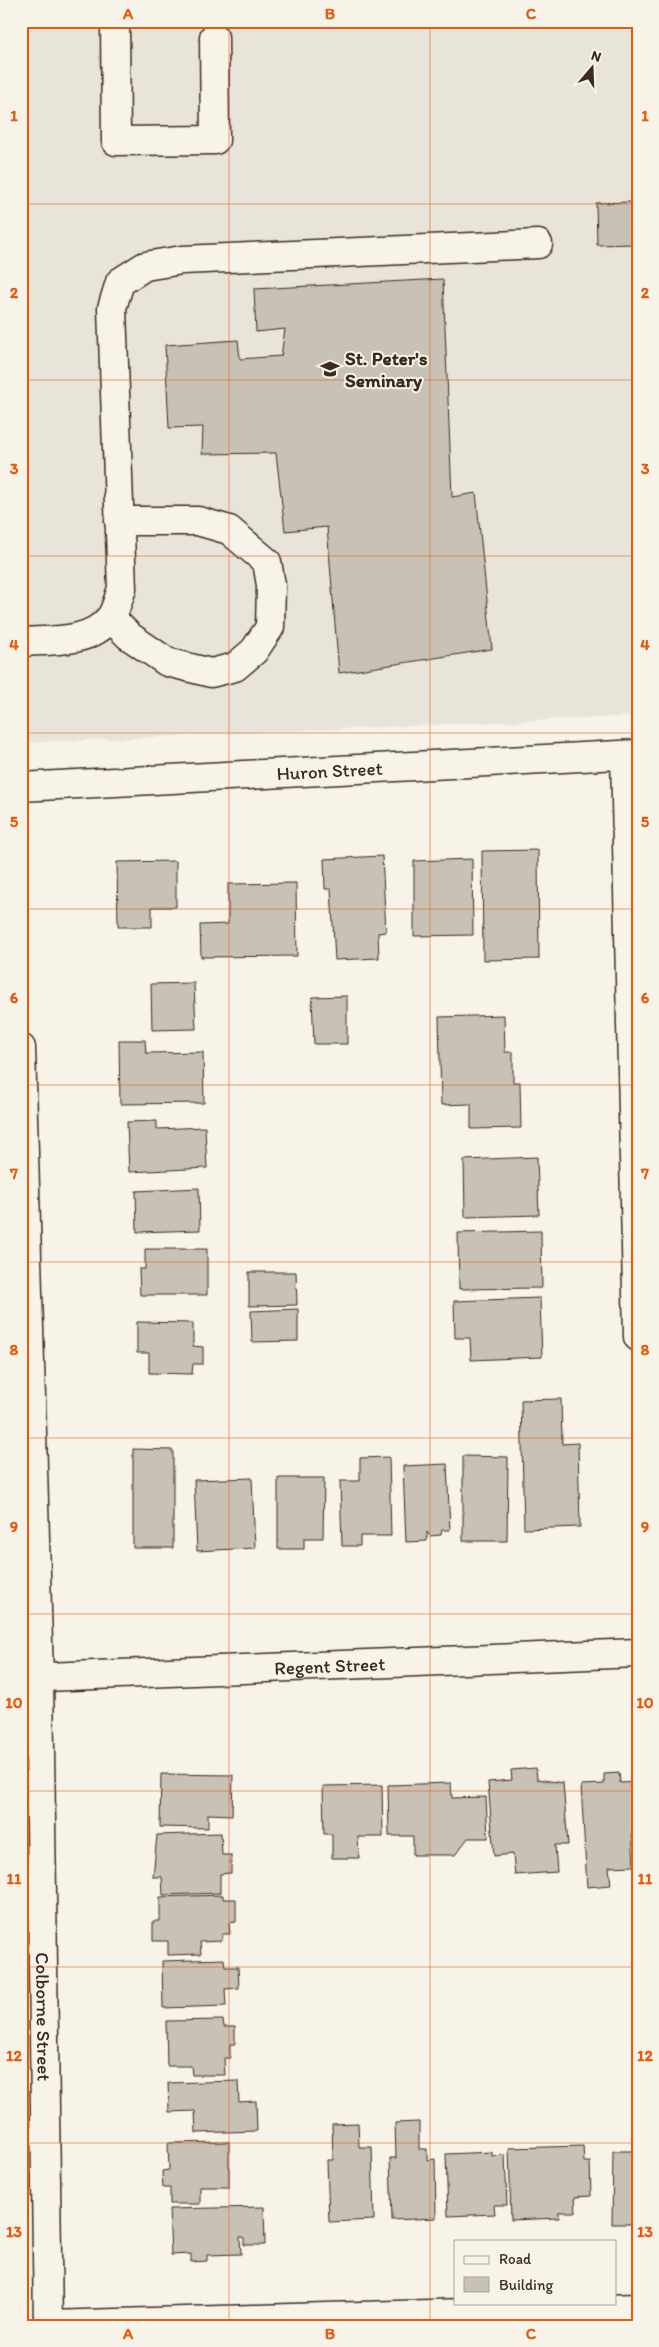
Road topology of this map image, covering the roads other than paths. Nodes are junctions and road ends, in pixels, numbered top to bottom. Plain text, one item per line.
1 (115, 21) edge
2 (214, 38) dead end
3 (538, 244) dead end
4 (120, 521) junction
5 (111, 618) junction
6 (21, 642) edge
7 (631, 754) edge
8 (21, 787) edge
9 (21, 1048) edge
10 (638, 1337) edge
11 (638, 1653) edge
12 (30, 1678) edge
13 (638, 2308) edge
14 (48, 2325) edge

1 - 2 street
3 - 4 street
4 - 5 street
4 - 5 street
5 - 6 street
7 - 8 street, Huron Street
7 - 10 street
9 - 12 street, Colborne Street
11 - 12 street, Regent Street
12 - 14 street, Colborne Street
13 - 14 street

